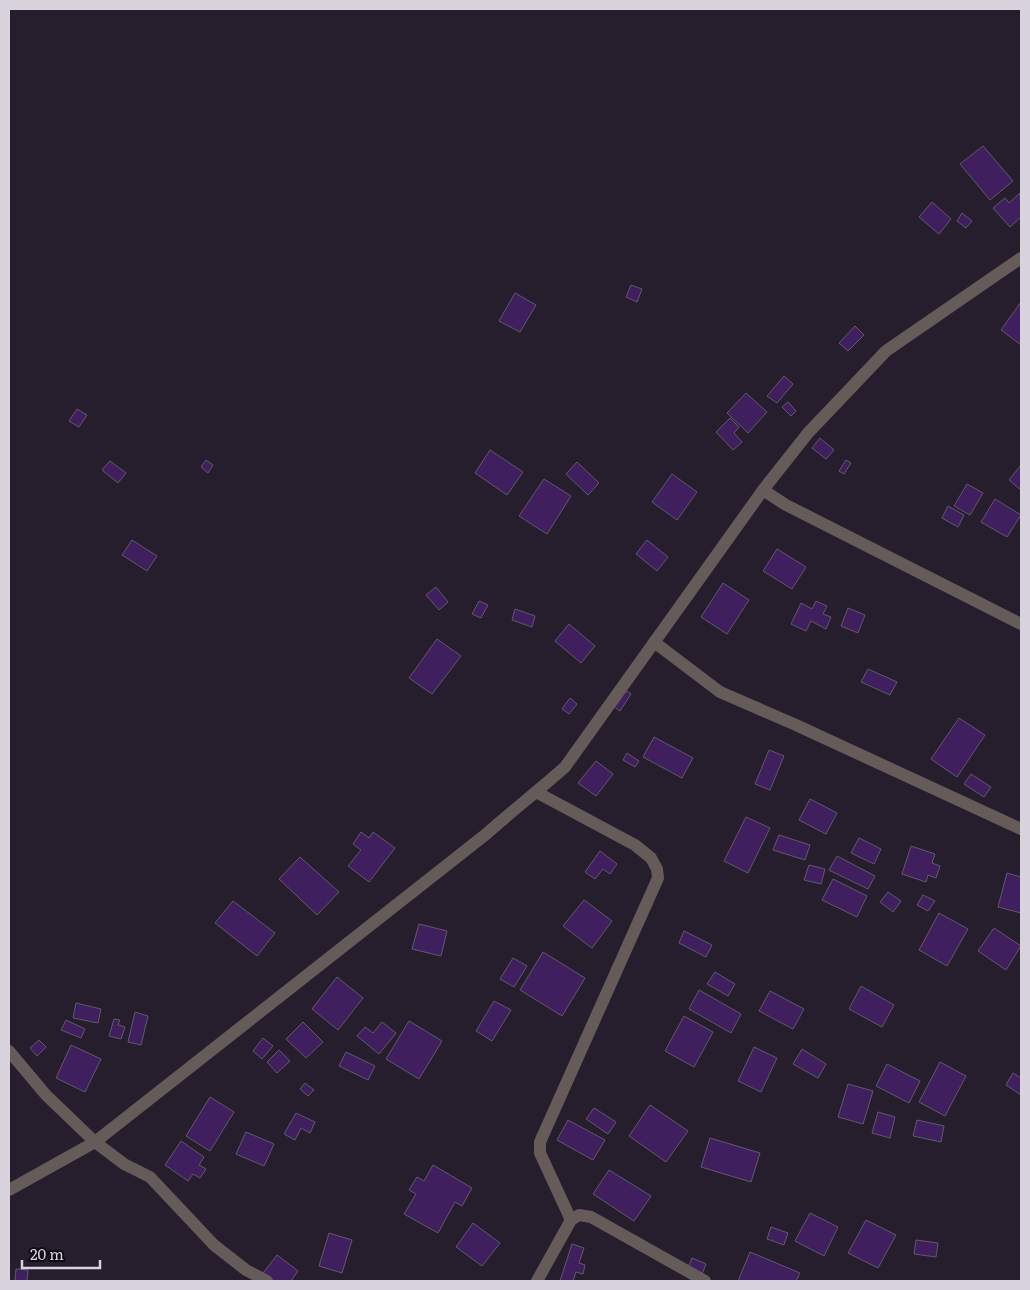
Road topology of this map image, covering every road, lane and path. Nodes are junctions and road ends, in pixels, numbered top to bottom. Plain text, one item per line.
1 (1021, 258) edge
2 (763, 490) junction
3 (1021, 624) edge
4 (654, 642) junction
5 (536, 792) junction
6 (1021, 829) edge
7 (9, 1051) edge
8 (95, 1142) junction
9 (9, 1190) edge
10 (571, 1220) junction
11 (267, 1281) edge
12 (537, 1281) edge
13 (705, 1281) edge

1 - 2 street
2 - 3 street
2 - 4 street
4 - 5 street
4 - 6 street
5 - 8 street
5 - 10 street
7 - 8 street
8 - 9 street
8 - 11 street
10 - 12 street
10 - 13 street

